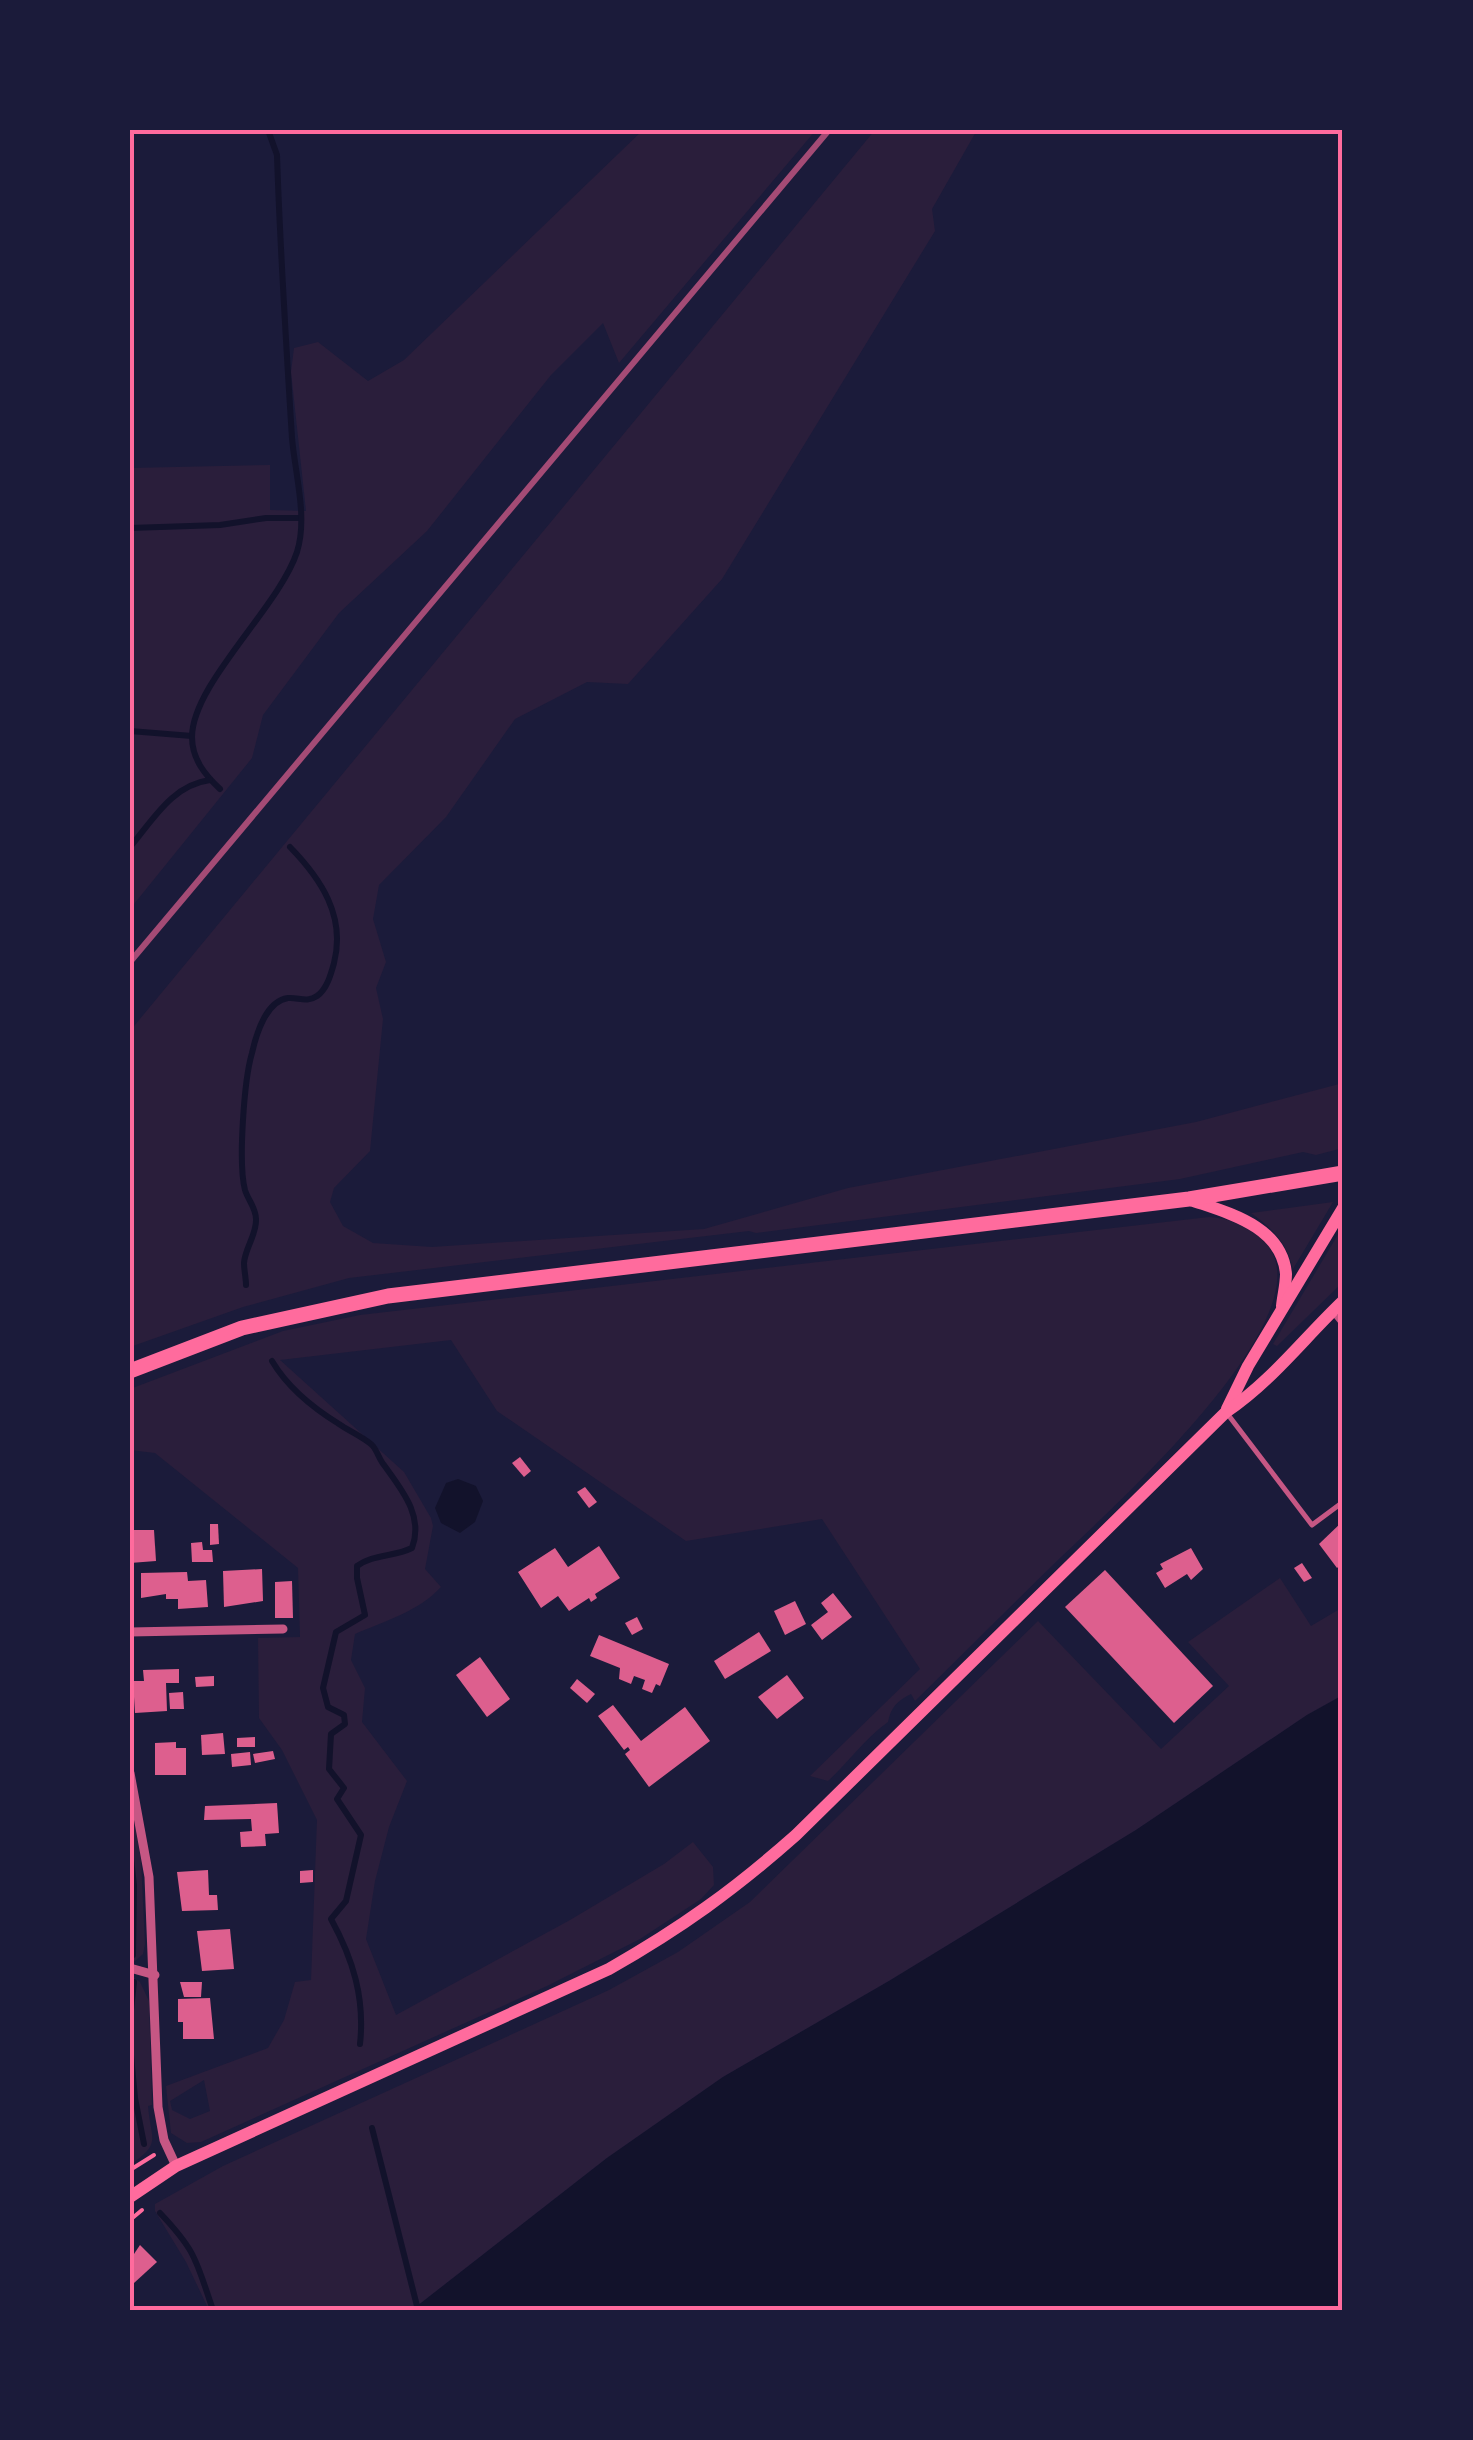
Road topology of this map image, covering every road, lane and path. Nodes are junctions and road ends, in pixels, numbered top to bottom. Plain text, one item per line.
1 (1343, 1174) edge
2 (1189, 1199) junction
3 (1343, 1208) edge
4 (1343, 1300) edge
5 (1281, 1312) junction
6 (1332, 1312) junction
7 (1343, 1325) edge
8 (130, 1371) edge
9 (1226, 1412) junction
10 (1343, 1502) edge
11 (283, 1630) dead end
12 (130, 1632) edge
13 (130, 1773) edge
14 (130, 1968) edge
15 (154, 1976) junction
16 (167, 2148) junction
17 (176, 2166) junction
18 (130, 2170) edge
19 (130, 2197) edge
20 (143, 2208) dead end
21 (130, 2220) edge

1 - 2 highway
2 - 5 main road
2 - 8 highway
3 - 5 main road
4 - 6 main road
5 - 9 main road
6 - 7 lane
6 - 9 main road
9 - 10 lane
9 - 17 main road
11 - 12 street
13 - 15 street
14 - 15 street
15 - 16 street
16 - 17 street
16 - 18 path
17 - 19 main road
20 - 21 path

